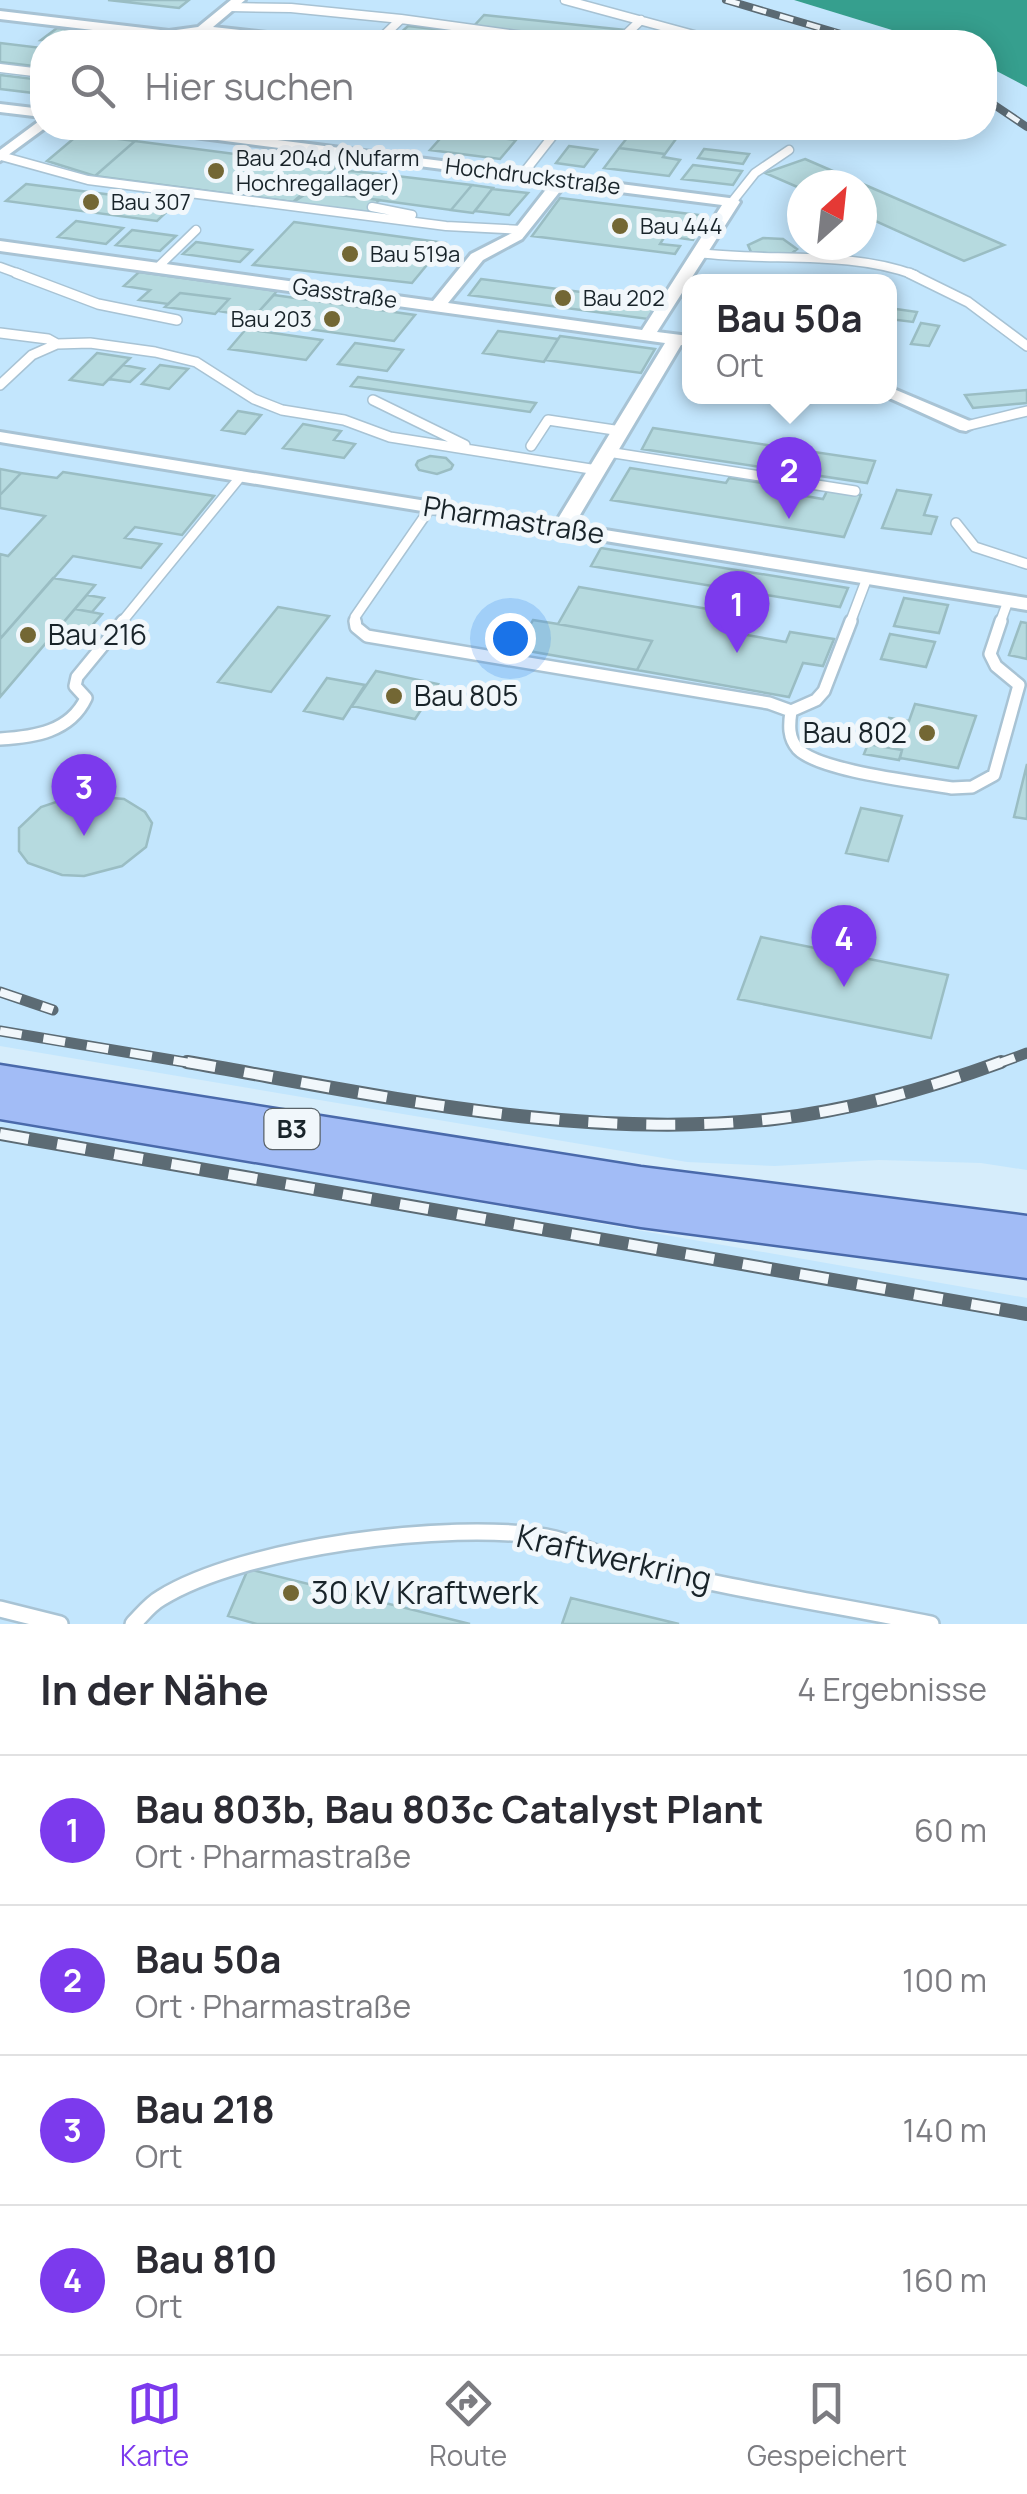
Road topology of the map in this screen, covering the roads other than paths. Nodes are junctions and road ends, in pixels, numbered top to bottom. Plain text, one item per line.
1 (565, 0) edge
2 (234, 4) edge
3 (0, 16) edge
4 (401, 19) junction
5 (641, 20) junction
6 (95, 30) edge
7 (202, 30) edge
8 (390, 30) edge
9 (481, 30) edge
10 (631, 30) edge
11 (677, 30) edge
12 (0, 68) edge
13 (30, 72) edge
14 (0, 108) edge
15 (30, 112) edge
16 (30, 133) edge
17 (249, 140) edge
18 (550, 140) edge
19 (789, 150) dead end
20 (1, 156) edge
21 (522, 175) junction
22 (561, 180) junction
23 (732, 202) junction
24 (372, 208) dead end
25 (488, 228) junction
26 (196, 230) dead end
27 (522, 230) junction
28 (0, 246) edge
29 (699, 253) junction
30 (0, 267) edge
31 (158, 267) junction
32 (686, 274) edge
33 (682, 280) edge
34 (437, 306) junction
35 (178, 320) dead end
36 (0, 333) edge
37 (647, 335) junction
38 (682, 340) edge
39 (682, 341) edge
40 (57, 344) junction
41 (1027, 346) edge
42 (0, 385) edge
43 (897, 396) edge
44 (372, 400) dead end
45 (1027, 411) edge
46 (966, 426) joint
47 (621, 431) junction
48 (0, 437) edge
49 (531, 446) dead end
50 (478, 451) junction
51 (608, 452) junction
52 (597, 470) junction
53 (241, 476) junction
54 (855, 491) dead end
55 (432, 507) junction
56 (956, 523) dead end
57 (562, 528) junction
58 (1027, 564) edge
59 (867, 578) junction
60 (1018, 602) edge
61 (791, 711) junction
62 (0, 739) edge
63 (0, 1079) edge
64 (0, 1105) edge
65 (1027, 1232) edge
66 (1027, 1262) edge
67 (0, 1609) edge
68 (60, 1624) edge
69 (133, 1624) edge
70 (931, 1624) edge

1 - 5 lane
2 - 4 lane
2 - 7 street
3 - 6 street
4 - 8 lane
4 - 9 lane
5 - 10 lane
5 - 11 lane
12 - 13 lane
14 - 15 street
16 - 20 street
17 - 21 street, Hochdruckstraße
18 - 21 lane
19 - 23 lane
20 - 25 lane
21 - 22 street, Hochdruckstraße
22 - 23 street, Hochdruckstraße
22 - 27 street
23 - 29 street
24 - 25 lane
25 - 27 lane
26 - 31 lane
27 - 34 street
28 - 31 street, Gasstraße
29 - 32 street
29 - 41 lane
30 - 35 lane
31 - 34 street, Gasstraße
33 - 37 street
34 - 37 street, Gasstraße
36 - 40 lane
37 - 38 street, Gasstraße
39 - 47 street
40 - 42 lane
40 - 50 lane
43 - 46 street
44 - 50 lane
45 - 46 lane
47 - 49 lane
47 - 51 street
48 - 53 street, Pharmastraße
50 - 52 lane
51 - 52 street
51 - 54 lane
52 - 57 street
53 - 55 street, Pharmastraße
53 - 62 lane
55 - 57 street, Pharmastraße
55 - 61 lane
56 - 58 lane
57 - 59 street, Pharmastraße
59 - 60 street, Pharmastraße
59 - 61 lane
60 - 61 lane
63 - 65 main road, B3
64 - 66 main road, B3
67 - 68 lane
69 - 70 lane, Kraftwerkring

